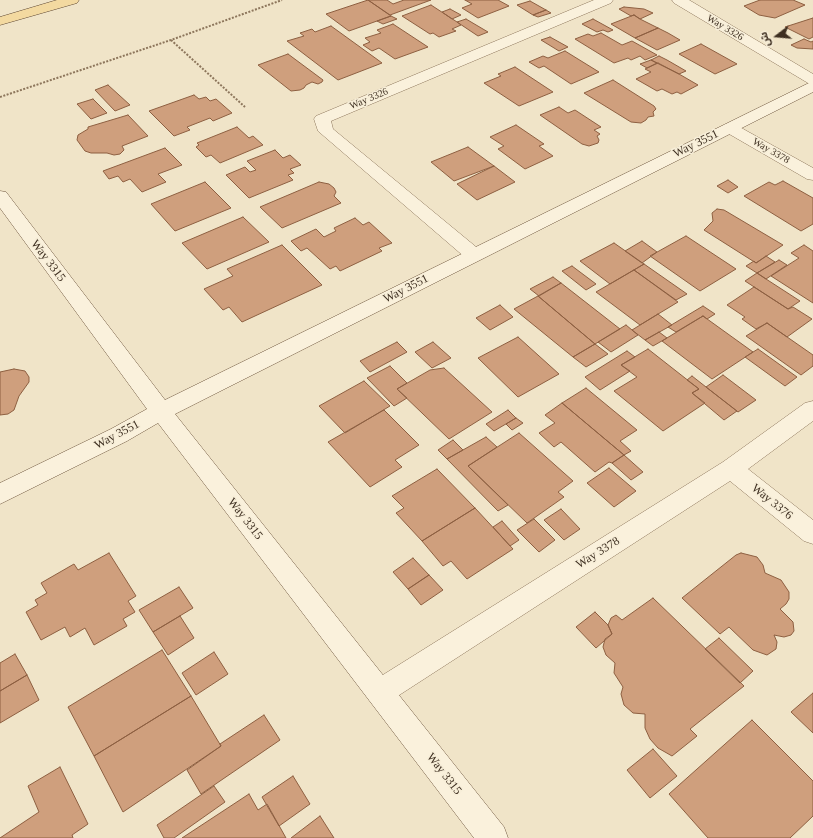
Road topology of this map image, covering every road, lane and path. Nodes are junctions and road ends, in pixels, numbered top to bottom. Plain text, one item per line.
1 (72, 0) edge
2 (282, 0) edge
3 (606, 0) edge
4 (679, 0) edge
5 (19, 16) junction
6 (0, 21) edge
7 (0, 25) edge
8 (172, 40) junction
9 (813, 80) edge
10 (813, 86) edge
11 (0, 97) edge
12 (245, 107) dead end
13 (730, 128) junction
14 (813, 175) edge
15 (0, 196) edge
16 (474, 255) junction
17 (813, 409) edge
18 (161, 411) junction
19 (731, 469) junction
20 (0, 494) edge
21 (813, 534) edge
22 (380, 692) junction
23 (493, 838) edge

1 - 5 main road
2 - 8 path
3 - 16 street, Way 3326
4 - 9 street, Way 3326
5 - 6 main road
5 - 7 street
8 - 11 path
8 - 12 path
10 - 13 street, Way 3551
13 - 14 street, Way 3378
13 - 16 street, Way 3551
15 - 18 street, Way 3315
16 - 18 street, Way 3551
17 - 19 street, Way 3378
18 - 20 street, Way 3551
18 - 22 street, Way 3315
19 - 21 street, Way 3376
19 - 22 street, Way 3378
22 - 23 street, Way 3315

